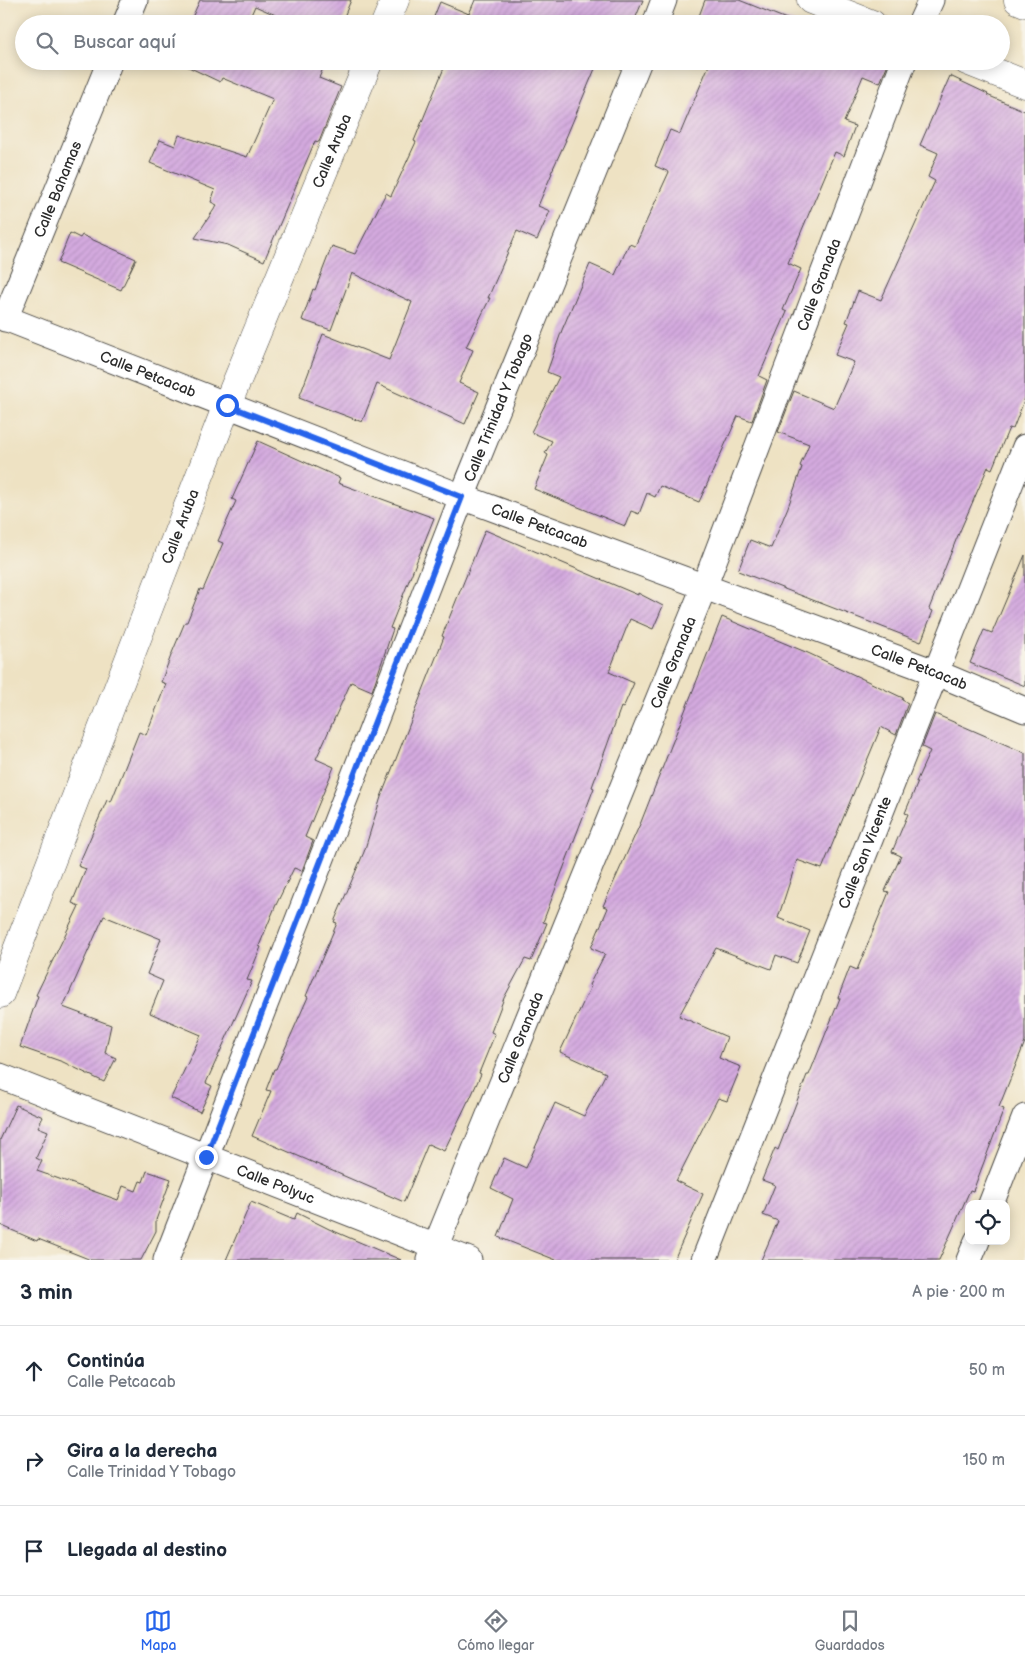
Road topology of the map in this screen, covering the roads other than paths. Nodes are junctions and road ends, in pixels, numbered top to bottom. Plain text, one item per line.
1 (135, 0) edge
2 (395, 0) edge
3 (664, 0) edge
4 (811, 0) edge
5 (930, 0) edge
6 (1018, 0) edge
7 (1025, 3) edge
8 (129, 15) edge
9 (389, 15) edge
10 (658, 15) edge
11 (849, 15) edge
12 (924, 15) edge
13 (106, 70) edge
14 (366, 70) edge
15 (635, 70) edge
16 (901, 70) edge
17 (990, 70) edge
18 (1025, 84) edge
19 (3, 318) edge
20 (227, 405) junction
21 (1025, 447) edge
22 (462, 497) junction
23 (704, 587) junction
24 (937, 673) junction
25 (1025, 710) edge
26 (0, 994) edge
27 (0, 1076) edge
28 (1025, 1117) edge
29 (206, 1157) junction
30 (993, 1200) edge
31 (975, 1245) edge
32 (433, 1253) edge
33 (166, 1260) edge
34 (469, 1260) edge
35 (704, 1260) edge
36 (969, 1260) edge

1 - 8 street
2 - 9 street
3 - 10 street
4 - 11 street
5 - 12 street
6 - 7 street
13 - 19 street, Calle Bahamas
14 - 20 street, Calle Aruba
15 - 22 street, Calle Trinidad Y Tobago
16 - 23 street, Calle Granada
17 - 18 street
19 - 20 street, Calle Petcacab
20 - 22 street, Calle Petcacab
20 - 26 street, Calle Aruba
21 - 24 street, Calle San Vicente
22 - 23 street, Calle Petcacab
22 - 29 street, Calle Trinidad Y Tobago
23 - 24 street, Calle Petcacab
23 - 32 street, Calle Granada
24 - 25 street, Calle Petcacab
24 - 35 street, Calle San Vicente
27 - 29 street, Calle Polyuc
28 - 30 street
29 - 32 street, Calle Polyuc
29 - 33 street, Calle Trinidad Y Tobago
31 - 36 street
32 - 34 street, Calle Polyuc

